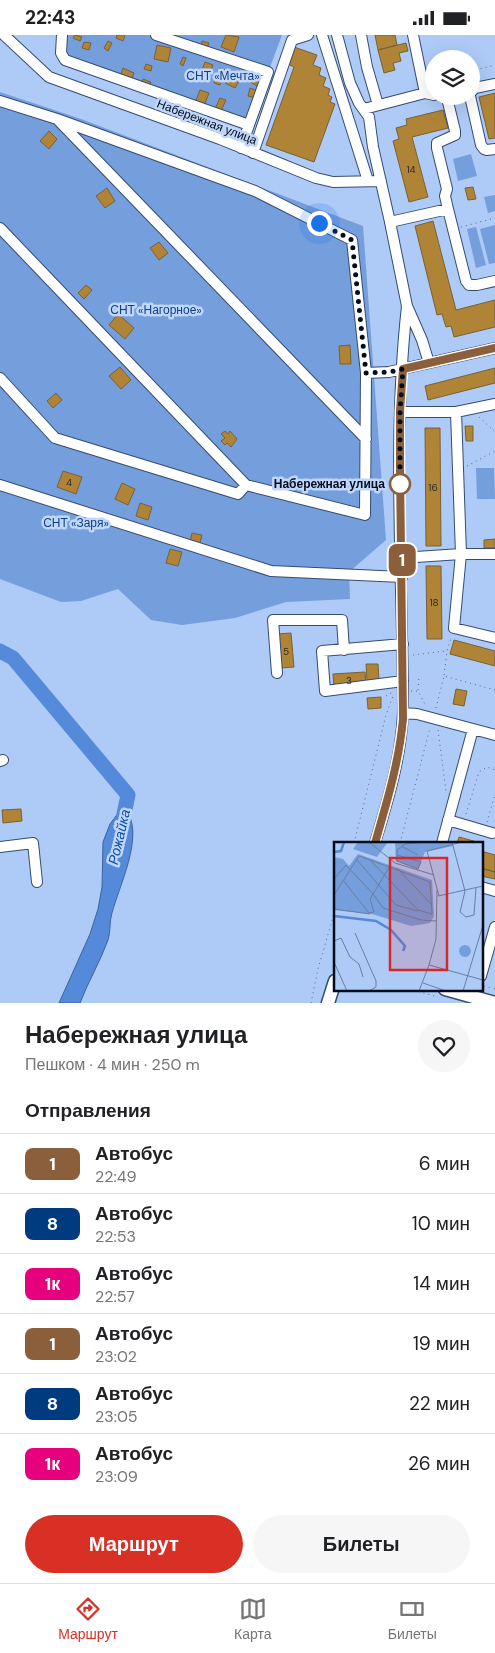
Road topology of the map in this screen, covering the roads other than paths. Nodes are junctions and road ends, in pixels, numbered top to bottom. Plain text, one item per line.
1 (4, 35) edge
2 (62, 35) edge
3 (156, 35) edge
4 (308, 35) edge
5 (322, 35) edge
6 (337, 35) edge
7 (361, 35) edge
8 (413, 35) edge
9 (425, 79) edge
10 (495, 84) edge
11 (480, 88) edge
12 (425, 95) edge
13 (1, 103) edge
14 (378, 105) junction
15 (449, 105) edge
16 (472, 105) edge
17 (364, 109) junction
18 (57, 119) junction
19 (249, 125) junction
20 (241, 148) junction
21 (495, 149) edge
22 (253, 153) junction
23 (368, 181) junction
24 (381, 181) junction
25 (448, 209) junction
26 (390, 222) junction
27 (0, 228) edge
28 (495, 281) edge
29 (407, 306) junction
30 (422, 340) junction
31 (404, 342) junction
32 (495, 348) edge
33 (429, 363) junction
34 (403, 369) junction
35 (366, 373) junction
36 (0, 378) edge
37 (495, 404) edge
38 (400, 411) junction
39 (456, 411) junction
40 (366, 439) junction
41 (0, 485) edge
42 (246, 485) junction
43 (461, 554) junction
44 (495, 554) edge
45 (402, 557) junction
46 (402, 577) junction
47 (495, 638) edge
48 (403, 649) junction
49 (344, 650) junction
50 (277, 673) dead end
51 (403, 686) junction
52 (403, 713) junction
53 (473, 729) junction
54 (495, 735) edge
55 (448, 820) junction
56 (488, 832) road end
57 (375, 842) edge
58 (442, 842) edge
59 (0, 847) edge
60 (37, 882) dead end
61 (482, 887) edge
62 (495, 891) edge
63 (495, 927) edge
64 (482, 972) edge
65 (334, 984) edge
66 (442, 993) edge
67 (473, 997) edge
68 (328, 1003) edge
69 (495, 1003) edge

1 - 20 street, Набережная улица
2 - 19 street
3 - 19 street
4 - 22 street
5 - 23 street
6 - 17 street
7 - 14 street
8 - 9 street
10 - 11 street
12 - 14 street
13 - 18 street
14 - 17 street
15 - 25 street
16 - 21 street
17 - 24 street
18 - 35 street
18 - 40 street
19 - 20 street
20 - 22 street, Набережная улица
22 - 23 street, Набережная улица
23 - 24 street, Набережная улица
24 - 26 street
25 - 26 street
25 - 28 street
26 - 29 street
27 - 42 street
29 - 30 street
29 - 31 street
30 - 31 street
30 - 33 street
31 - 34 street
32 - 33 street
33 - 34 street
34 - 35 street
34 - 38 street
35 - 40 street
36 - 42 street
37 - 39 street
38 - 39 street
38 - 45 street
39 - 43 street
40 - 42 street
41 - 46 street
43 - 44 street
43 - 45 street
43 - 47 street
45 - 46 street
46 - 48 street
48 - 49 street
48 - 51 street
49 - 50 street
49 - 51 street
51 - 52 street
52 - 53 street
52 - 57 street
53 - 54 street
53 - 55 street
55 - 56 street
55 - 58 street
59 - 60 street
61 - 62 street
63 - 64 street
65 - 68 main road
66 - 67 main road
67 - 69 main road

